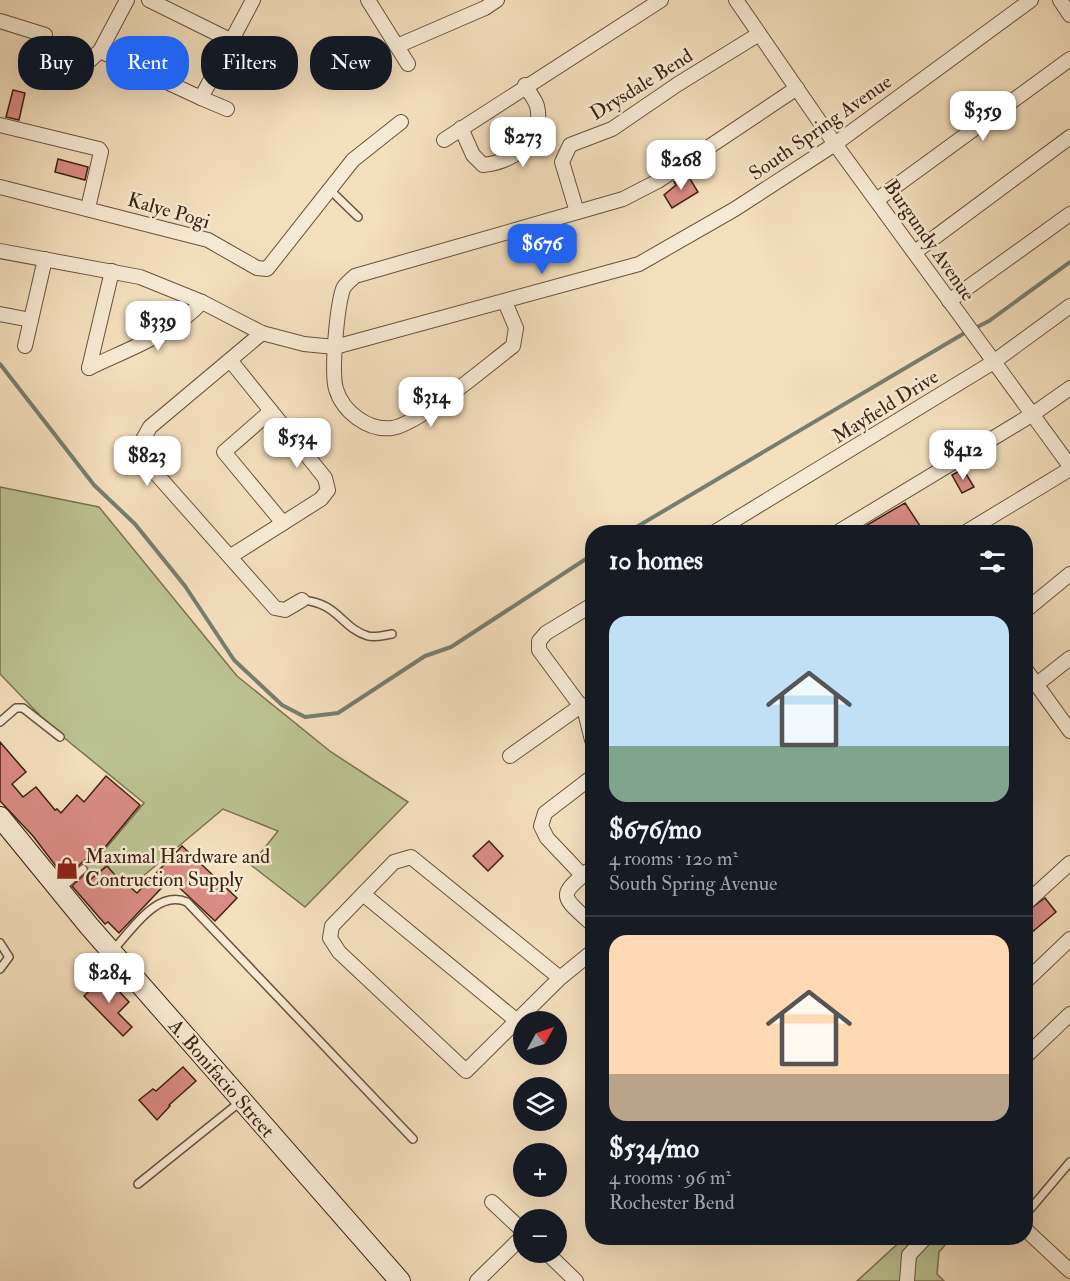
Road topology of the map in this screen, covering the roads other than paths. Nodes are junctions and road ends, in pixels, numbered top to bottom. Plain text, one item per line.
1 (127, 0) edge
2 (148, 0) edge
3 (253, 0) edge
4 (368, 0) edge
5 (496, 0) edge
6 (661, 0) edge
7 (736, 0) edge
8 (1031, 0) edge
9 (1060, 0) edge
10 (1070, 15) edge
11 (0, 21) edge
12 (759, 34) junction
13 (45, 35) dead end
14 (222, 36) edge
15 (232, 36) edge
16 (397, 46) junction
17 (100, 51) junction
18 (94, 57) edge
19 (1070, 59) edge
20 (408, 64) dead end
21 (525, 85) junction
22 (797, 88) junction
23 (205, 90) edge
24 (201, 98) junction
25 (227, 109) dead end
26 (401, 122) dead end
27 (0, 124) edge
28 (461, 128) junction
29 (1070, 137) edge
30 (444, 140) dead end
31 (835, 144) junction
32 (0, 187) edge
33 (328, 188) junction
34 (878, 199) junction
35 (88, 208) junction
36 (577, 212) junction
37 (1070, 214) edge
38 (358, 217) dead end
39 (0, 251) edge
40 (915, 252) junction
41 (45, 259) junction
42 (112, 271) junction
43 (949, 301) junction
44 (202, 302) junction
45 (505, 302) junction
46 (1070, 306) edge
47 (0, 314) edge
48 (31, 320) junction
49 (262, 333) junction
50 (25, 346) dead end
51 (335, 347) junction
52 (230, 360) junction
53 (992, 363) junction
54 (1070, 387) edge
55 (271, 411) junction
56 (1033, 414) junction
57 (1070, 467) edge
58 (283, 523) junction
59 (726, 525) edge
60 (850, 525) edge
61 (977, 525) edge
62 (231, 556) junction
63 (1070, 574) edge
64 (302, 600) joint
65 (1033, 604) edge
66 (585, 609) edge
67 (392, 634) dead end
68 (1069, 661) edge
69 (1033, 679) edge
70 (1037, 684) junction
71 (585, 707) edge
72 (585, 709) edge
73 (0, 722) edge
74 (1070, 731) edge
75 (60, 737) dead end
76 (510, 756) dead end
77 (585, 782) edge
78 (0, 817) edge
79 (1070, 863) edge
80 (83, 869) dead end
81 (585, 870) edge
82 (585, 874) edge
83 (59, 891) junction
84 (363, 894) junction
85 (1033, 897) edge
86 (585, 918) edge
87 (1070, 939) edge
88 (0, 944) edge
89 (111, 952) junction
90 (585, 958) edge
91 (0, 969) edge
92 (1033, 974) edge
93 (560, 978) junction
94 (527, 1011) edge
95 (1070, 1014) edge
96 (513, 1018) edge
97 (513, 1025) edge
98 (1033, 1049) edge
99 (242, 1100) junction
100 (413, 1139) dead end
101 (1070, 1162) edge
102 (138, 1184) dead end
103 (492, 1202) dead end
104 (1033, 1206) edge
105 (513, 1222) edge
106 (1033, 1237) edge
107 (513, 1244) edge
108 (918, 1245) edge
109 (557, 1263) edge
110 (1070, 1271) edge
111 (400, 1281) edge
112 (477, 1281) edge
113 (576, 1281) edge
114 (907, 1281) edge

1 - 17 street
2 - 14 street
3 - 15 street
4 - 16 street
5 - 16 street
6 - 21 street
7 - 12 street, Burgundy Avenue
8 - 31 street, South Spring Avenue
9 - 10 street
11 - 13 street
12 - 22 street, Burgundy Avenue
12 - 36 street, Drysdale Bend
16 - 20 street
17 - 18 street
17 - 24 street
19 - 34 street
21 - 28 street
21 - 28 street
22 - 31 street, Burgundy Avenue
22 - 36 street
23 - 24 street
24 - 25 street
26 - 33 street, Kalye Pogi
27 - 35 street
28 - 30 street
29 - 40 street
31 - 34 street, Burgundy Avenue
31 - 45 street, South Spring Avenue
32 - 35 street, Kalye Pogi
33 - 35 street, Kalye Pogi
33 - 38 lane
34 - 40 street, Burgundy Avenue
36 - 51 street
37 - 43 street
39 - 41 street, South Spring Avenue
40 - 43 street, Burgundy Avenue
41 - 42 street, South Spring Avenue
41 - 48 street
42 - 44 street, South Spring Avenue
42 - 44 street
43 - 53 street, Burgundy Avenue
44 - 49 street, South Spring Avenue
45 - 51 street, South Spring Avenue
45 - 51 street
46 - 53 street, Mayfield Drive
47 - 48 street
48 - 50 street
49 - 51 street, South Spring Avenue
49 - 52 street
52 - 55 street
52 - 62 street
53 - 56 street, Burgundy Avenue
53 - 59 street, Mayfield Drive
54 - 56 street
55 - 58 street
55 - 58 street
56 - 57 street, Burgundy Avenue
56 - 60 street
57 - 61 street
58 - 62 street
62 - 64 street
63 - 65 street
64 - 67 lane
66 - 71 street
68 - 70 street
69 - 70 street
70 - 74 street
72 - 76 street
73 - 75 lane
77 - 81 street
78 - 83 main road, A. Bonifacio Street
79 - 85 street
80 - 83 lane
82 - 86 street
83 - 89 main road, A. Bonifacio Street
84 - 93 street
84 - 96 street
84 - 97 street
87 - 92 street
88 - 91 lane
89 - 99 main road, A. Bonifacio Street
89 - 100 lane
90 - 93 street
93 - 94 street
95 - 98 street
99 - 102 lane
99 - 111 main road, A. Bonifacio Street
101 - 104 lane
103 - 105 street
106 - 110 street
107 - 112 street
108 - 114 street
109 - 113 street

